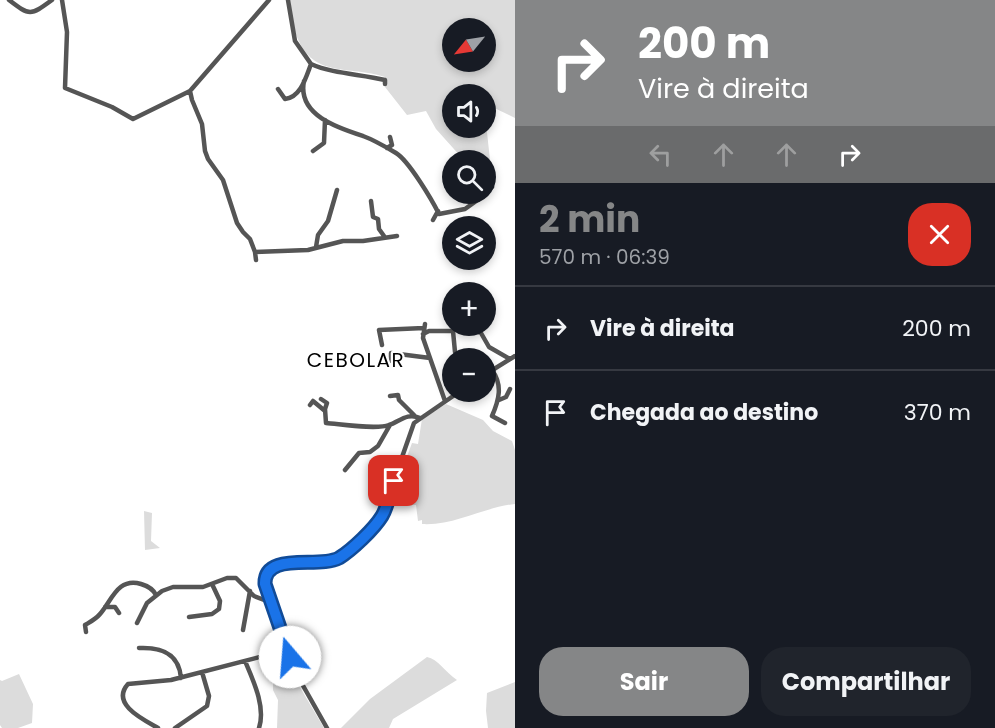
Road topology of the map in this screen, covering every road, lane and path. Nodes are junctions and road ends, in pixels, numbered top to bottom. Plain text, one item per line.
1 (9, 0) edge
2 (23, 0) edge
3 (45, 0) edge
4 (51, 0) edge
5 (62, 0) edge
6 (269, 0) edge
7 (288, 0) edge
8 (41, 6) junction
9 (18, 7) junction
10 (311, 64) junction
11 (304, 81) junction
12 (385, 84) dead end
13 (278, 89) dead end
14 (190, 91) junction
15 (325, 120) junction
16 (390, 137) dead end
17 (387, 148) junction
18 (313, 151) dead end
19 (337, 190) dead end
20 (371, 201) dead end
21 (472, 204) edge
22 (438, 211) junction
23 (433, 220) dead end
24 (384, 236) junction
25 (397, 236) dead end
26 (315, 247) junction
27 (255, 252) junction
28 (256, 260) dead end
29 (423, 334) junction
30 (483, 336) edge
31 (382, 345) dead end
32 (455, 348) edge
33 (430, 358) junction
34 (513, 358) edge
35 (391, 361) dead end
36 (496, 368) edge
37 (496, 376) edge
38 (510, 389) dead end
39 (442, 392) edge
40 (390, 396) dead end
41 (321, 399) dead end
42 (499, 400) junction
43 (444, 402) edge
44 (310, 405) dead end
45 (325, 411) junction
46 (414, 415) junction
47 (337, 418) dead end
48 (420, 418) junction
49 (334, 423) junction
50 (504, 423) dead end
51 (390, 425) junction
52 (345, 470) dead end
53 (212, 584) junction
54 (267, 590) junction
55 (252, 594) junction
56 (156, 595) junction
57 (272, 603) junction
58 (105, 607) junction
59 (119, 612) dead end
60 (189, 617) dead end
61 (137, 623) dead end
62 (245, 623) junction
63 (251, 628) dead end
64 (243, 630) dead end
65 (86, 632) dead end
66 (285, 641) junction
67 (139, 648) dead end
68 (272, 653) junction
69 (289, 654) junction
70 (245, 661) junction
71 (202, 672) junction
72 (182, 678) junction
73 (158, 728) edge
74 (175, 728) edge
75 (259, 728) edge
76 (327, 728) edge

1 - 9 street
2 - 9 street
3 - 8 street
4 - 8 street
5 - 14 street
6 - 14 street
7 - 10 street
8 - 9 street
10 - 11 street
10 - 12 street
11 - 13 street
11 - 15 street
14 - 27 street
15 - 17 street
15 - 18 street
16 - 17 street
17 - 22 street
19 - 26 street
20 - 24 street
21 - 22 street
22 - 23 street
24 - 25 street
24 - 26 street
26 - 27 street
27 - 28 street
29 - 31 street
29 - 32 street
29 - 33 street
30 - 34 street
33 - 35 street
33 - 39 street
34 - 36 street
37 - 42 street
38 - 42 street
40 - 46 street
41 - 45 street
42 - 50 street
43 - 48 street
44 - 45 street
45 - 49 street
46 - 48 street
46 - 51 street
47 - 49 street
48 - 54 street
49 - 51 street
51 - 52 street
53 - 55 street
53 - 56 street
53 - 60 street
54 - 55 street
54 - 57 street
55 - 57 street
55 - 62 street
56 - 58 street
56 - 61 street
57 - 66 street
58 - 59 street
58 - 65 street
62 - 63 street
62 - 64 street
66 - 68 street
66 - 69 street
67 - 72 street
68 - 69 street
68 - 70 street
69 - 76 street
70 - 71 street
70 - 75 street
71 - 72 street
71 - 74 street
72 - 73 street

